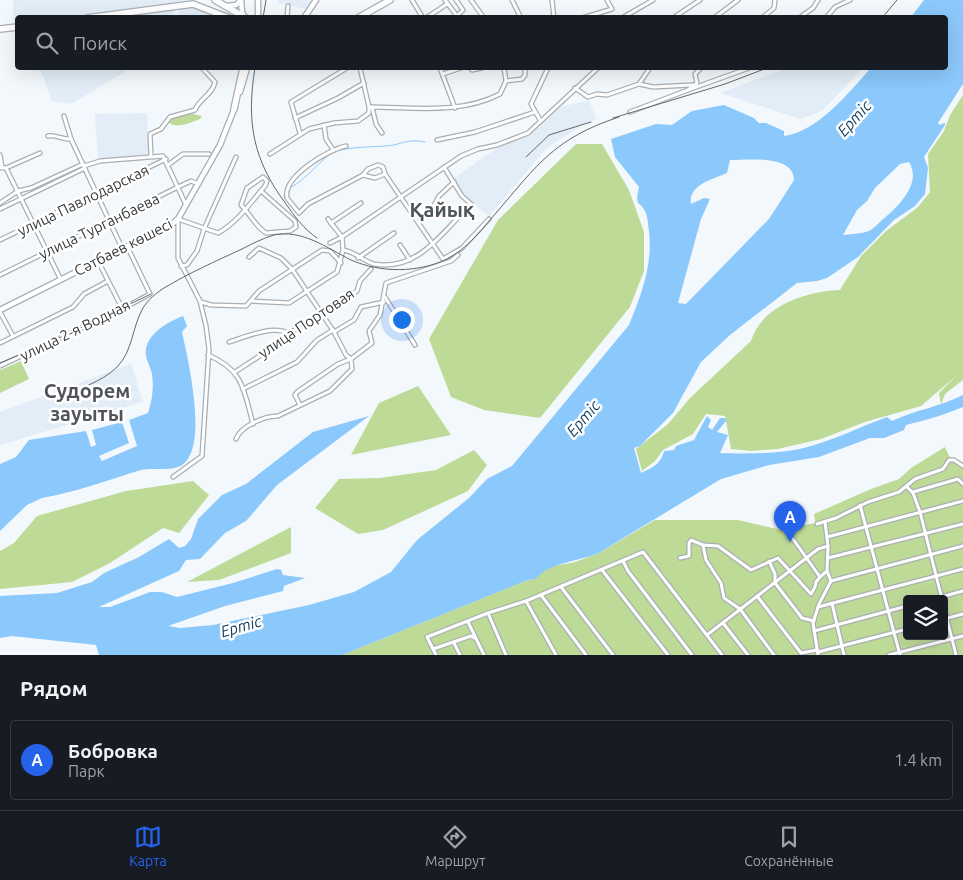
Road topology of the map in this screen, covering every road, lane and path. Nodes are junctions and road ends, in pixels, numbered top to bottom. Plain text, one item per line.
1 (194, 0) edge
2 (215, 0) edge
3 (241, 0) edge
4 (258, 0) edge
5 (316, 0) edge
6 (390, 0) edge
7 (412, 0) edge
8 (445, 0) edge
9 (456, 0) edge
10 (471, 0) edge
11 (512, 0) edge
12 (548, 0) edge
13 (607, 0) edge
14 (653, 0) edge
15 (700, 0) edge
16 (738, 0) edge
17 (775, 0) edge
18 (818, 0) edge
19 (850, 0) edge
20 (552, 2) edge
21 (200, 3) edge
22 (447, 4) junction
23 (184, 5) junction
24 (226, 6) junction
25 (288, 6) dead end
26 (234, 10) junction
27 (109, 15) edge
28 (225, 15) edge
29 (235, 15) edge
30 (242, 15) edge
31 (244, 15) edge
32 (258, 15) edge
33 (286, 15) edge
34 (306, 15) edge
35 (362, 15) edge
36 (420, 15) edge
37 (430, 15) edge
38 (456, 15) edge
39 (458, 15) edge
40 (482, 15) edge
41 (520, 15) edge
42 (554, 15) edge
43 (592, 15) edge
44 (627, 15) edge
45 (678, 15) edge
46 (718, 15) edge
47 (766, 15) edge
48 (802, 15) edge
49 (828, 15) edge
50 (15, 27) edge
51 (0, 29) edge
52 (204, 70) edge
53 (242, 70) edge
54 (247, 70) edge
55 (344, 70) edge
56 (361, 70) edge
57 (441, 70) edge
58 (455, 70) edge
59 (504, 70) edge
60 (525, 70) edge
61 (547, 70) edge
62 (596, 70) edge
63 (649, 70) edge
64 (699, 70) edge
65 (743, 70) edge
66 (443, 74) junction
67 (506, 81) junction
68 (364, 83) junction
69 (640, 84) junction
70 (692, 85) junction
71 (575, 88) junction
72 (688, 90) junction
73 (370, 107) junction
74 (455, 108) junction
75 (234, 109) junction
76 (535, 112) junction
77 (630, 112) dead end
78 (64, 116) dead end
79 (295, 118) junction
80 (540, 120) junction
81 (324, 125) junction
82 (300, 132) junction
83 (382, 133) dead end
84 (48, 136) dead end
85 (71, 138) junction
86 (437, 140) dead end
87 (346, 146) dead end
88 (332, 148) junction
89 (40, 153) dead end
90 (208, 154) dead end
91 (270, 154) dead end
92 (0, 155) edge
93 (151, 156) junction
94 (236, 156) dead end
95 (166, 159) junction
96 (168, 165) junction
97 (84, 166) junction
98 (444, 167) junction
99 (3, 168) edge
100 (385, 174) junction
101 (363, 175) junction
102 (454, 182) junction
103 (198, 184) junction
104 (178, 187) junction
105 (18, 191) junction
106 (261, 191) junction
107 (97, 193) junction
108 (400, 196) junction
109 (22, 199) junction
110 (0, 203) edge
111 (361, 203) dead end
112 (186, 205) junction
113 (0, 209) edge
114 (245, 209) junction
115 (432, 211) dead end
116 (178, 219) junction
117 (328, 219) dead end
118 (489, 219) dead end
119 (109, 221) junction
120 (331, 223) junction
121 (33, 224) junction
122 (204, 229) junction
123 (394, 233) dead end
124 (342, 237) junction
125 (0, 240) edge
126 (330, 243) dead end
127 (432, 244) junction
128 (400, 246) dead end
129 (124, 247) junction
130 (343, 250) junction
131 (47, 251) junction
132 (458, 255) dead end
133 (249, 257) dead end
134 (358, 258) junction
135 (98, 260) junction
136 (410, 260) junction
137 (341, 263) junction
138 (181, 266) junction
139 (292, 269) junction
140 (371, 269) dead end
141 (0, 275) edge
142 (60, 278) junction
143 (108, 281) junction
144 (307, 292) junction
145 (385, 296) junction
146 (200, 301) junction
147 (251, 302) junction
148 (384, 302) junction
149 (122, 308) junction
150 (0, 311) edge
151 (322, 314) junction
152 (334, 331) junction
153 (288, 333) junction
154 (13, 336) junction
155 (229, 342) dead end
156 (0, 343) edge
157 (415, 345) dead end
158 (208, 355) junction
159 (351, 359) junction
160 (0, 366) edge
161 (235, 372) junction
162 (243, 388) junction
163 (300, 404) junction
164 (253, 424) junction
165 (236, 439) dead end
166 (963, 466) edge
167 (173, 477) dead end
168 (963, 484) edge
169 (906, 487) junction
170 (913, 492) junction
171 (963, 501) edge
172 (860, 505) junction
173 (920, 512) junction
174 (825, 522) junction
175 (817, 524) dead end
176 (963, 524) edge
177 (866, 526) junction
178 (925, 534) junction
179 (828, 537) junction
180 (793, 539) dead end
181 (703, 545) junction
182 (828, 546) junction
183 (963, 546) edge
184 (873, 548) junction
185 (931, 555) junction
186 (680, 558) dead end
187 (807, 558) junction
188 (828, 558) junction
189 (624, 561) junction
190 (769, 561) junction
191 (878, 569) junction
192 (963, 569) edge
193 (602, 570) junction
194 (790, 571) junction
195 (827, 571) junction
196 (936, 576) junction
197 (820, 577) junction
198 (831, 581) junction
199 (775, 583) junction
200 (561, 587) junction
201 (883, 590) junction
202 (963, 591) edge
203 (541, 595) junction
204 (941, 595) edge
205 (757, 596) junction
206 (948, 596) edge
207 (526, 601) junction
208 (832, 604) junction
209 (818, 607) junction
210 (903, 607) edge
211 (740, 609) junction
212 (889, 611) junction
213 (488, 612) junction
214 (963, 614) edge
215 (948, 618) edge
216 (814, 621) junction
217 (468, 622) junction
218 (723, 623) junction
219 (838, 624) junction
220 (948, 625) edge
221 (903, 630) edge
222 (814, 631) junction
223 (894, 632) junction
224 (707, 635) junction
225 (963, 636) edge
226 (474, 638) junction
227 (952, 639) junction
228 (454, 643) junction
229 (842, 646) junction
230 (433, 650) junction
231 (818, 652) edge
232 (900, 654) edge
233 (436, 655) edge
234 (460, 655) edge
235 (484, 655) edge
236 (506, 655) edge
237 (556, 655) edge
238 (586, 655) edge
239 (613, 655) edge
240 (668, 655) edge
241 (692, 655) edge
242 (722, 655) edge
243 (748, 655) edge
244 (774, 655) edge
245 (844, 655) edge
246 (889, 655) edge
247 (956, 655) edge

1 - 23 highway
2 - 24 highway
3 - 24 main road
3 - 31 main road
4 - 32 main road
5 - 34 main road
6 - 35 highway
7 - 36 street
8 - 22 street
9 - 39 street
10 - 40 street
11 - 41 street
12 - 20 street
13 - 43 street
14 - 44 street
15 - 45 street
16 - 46 street
17 - 47 street
18 - 48 street
19 - 49 street
20 - 42 street
21 - 23 highway
21 - 28 highway
22 - 37 street
22 - 38 street
23 - 27 highway
24 - 26 highway
25 - 33 street
26 - 29 highway
26 - 30 highway
50 - 51 highway
52 - 93 street
53 - 75 highway
54 - 75 main road, Сәтбаев көшесі
55 - 79 street
56 - 68 street
57 - 66 street
58 - 66 street
59 - 67 street
60 - 67 street
61 - 76 street
62 - 71 street
63 - 69 street
64 - 70 street
65 - 72 street
66 - 74 street
67 - 74 street
68 - 73 street
68 - 79 street
69 - 70 street
69 - 71 street
70 - 72 street
71 - 80 street
72 - 77 street
73 - 74 street
73 - 81 street
73 - 83 street
75 - 103 main road, Сәтбаев көшесі
76 - 80 street
76 - 86 street
78 - 85 street
79 - 82 street
80 - 98 street
81 - 82 street
81 - 88 street
82 - 91 street
84 - 85 street
85 - 97 street
87 - 88 street
88 - 101 street
89 - 99 street
90 - 96 street
92 - 99 street
93 - 95 street
93 - 97 street
94 - 122 street
95 - 96 street
95 - 107 street, улица Павлодарская
96 - 104 street
97 - 105 street
97 - 107 street
97 - 109 street
98 - 102 street
98 - 108 street
99 - 105 street
100 - 101 street
100 - 101 street
100 - 108 street
102 - 115 street
102 - 127 street
103 - 104 street, улица Турганбаева
103 - 112 main road, Сәтбаев көшесі
104 - 112 street
104 - 119 street, улица Турганбаева
105 - 109 street
105 - 110 street
106 - 114 street
106 - 114 street
106 - 114 street
107 - 119 street
107 - 121 street, улица Павлодарская
108 - 124 street
108 - 127 street
109 - 113 street
109 - 121 street
111 - 120 street
112 - 116 main road, Сәтбаев көшесі
114 - 122 street
116 - 122 street
116 - 129 main road, Сәтбаев көшесі
116 - 138 street
117 - 120 street
118 - 127 street
119 - 129 street
119 - 131 street, улица Турганбаева
120 - 124 street
121 - 125 street, улица Павлодарская
121 - 131 street
122 - 138 street
123 - 134 street
124 - 126 street
124 - 130 street
127 - 136 street
128 - 136 street
129 - 135 main road, Сәтбаев көшесі
129 - 149 street, улица 2-я Водная
130 - 134 street
130 - 137 street
131 - 141 street, улица Турганбаева
131 - 142 street
132 - 145 street
133 - 139 street
134 - 136 street
135 - 142 main road, Сәтбаев көшесі
135 - 143 street
137 - 139 street
137 - 144 street
138 - 146 street
139 - 144 street
139 - 147 street
140 - 151 street, улица Портовая
142 - 150 main road, Сәтбаев көшесі
143 - 149 street
143 - 154 street
144 - 147 street
144 - 151 street
145 - 148 street
145 - 157 street
146 - 147 street
146 - 158 street
148 - 152 street
148 - 159 street
149 - 160 street, улица 2-я Водная
150 - 154 street
151 - 152 street
151 - 153 street, улица Портовая
152 - 159 street
152 - 162 street
153 - 155 street
153 - 161 street, улица Портовая
154 - 156 street
158 - 161 street
158 - 167 street
159 - 163 street
159 - 163 street
161 - 162 street
162 - 164 street
163 - 164 street
164 - 165 street
166 - 169 street
168 - 170 street
169 - 170 street
169 - 172 street
170 - 173 street
171 - 173 street
172 - 174 street
172 - 177 street
173 - 177 street
173 - 178 street
174 - 175 street
174 - 179 street
176 - 178 street
177 - 179 street
177 - 184 street
178 - 184 street
178 - 185 street
179 - 182 street
180 - 187 street
181 - 186 street
181 - 190 street
181 - 211 street
182 - 187 street
182 - 188 street
183 - 185 street
184 - 188 street
184 - 191 street
185 - 191 street
185 - 196 street
187 - 194 street
187 - 197 street
188 - 195 street
189 - 193 street
189 - 224 street
189 - 241 street
190 - 194 street
190 - 199 street
191 - 198 street
191 - 201 street
192 - 196 street
193 - 200 street
193 - 240 street
194 - 197 street
194 - 199 street
195 - 197 street
195 - 198 street
196 - 201 street
196 - 204 street
198 - 209 street
199 - 205 street
199 - 216 street
200 - 203 street
200 - 239 street
201 - 208 street
201 - 212 street
202 - 206 street
203 - 207 street
203 - 238 street
205 - 211 street
205 - 231 street
207 - 213 street
207 - 237 street
208 - 209 street
208 - 219 street
209 - 216 street
210 - 212 street
211 - 218 street
211 - 244 street
212 - 219 street
212 - 223 street
213 - 217 street
213 - 236 street
214 - 215 street
216 - 222 street
217 - 226 street
217 - 230 street
218 - 224 street
218 - 243 street
219 - 222 street
219 - 229 street
220 - 227 street
221 - 223 street
222 - 231 street
223 - 229 street
223 - 232 street
224 - 242 street
225 - 227 street
226 - 228 street
226 - 235 street
227 - 232 street
227 - 247 street
228 - 230 street
228 - 234 street
229 - 231 street
229 - 245 street
230 - 233 street
232 - 246 street

